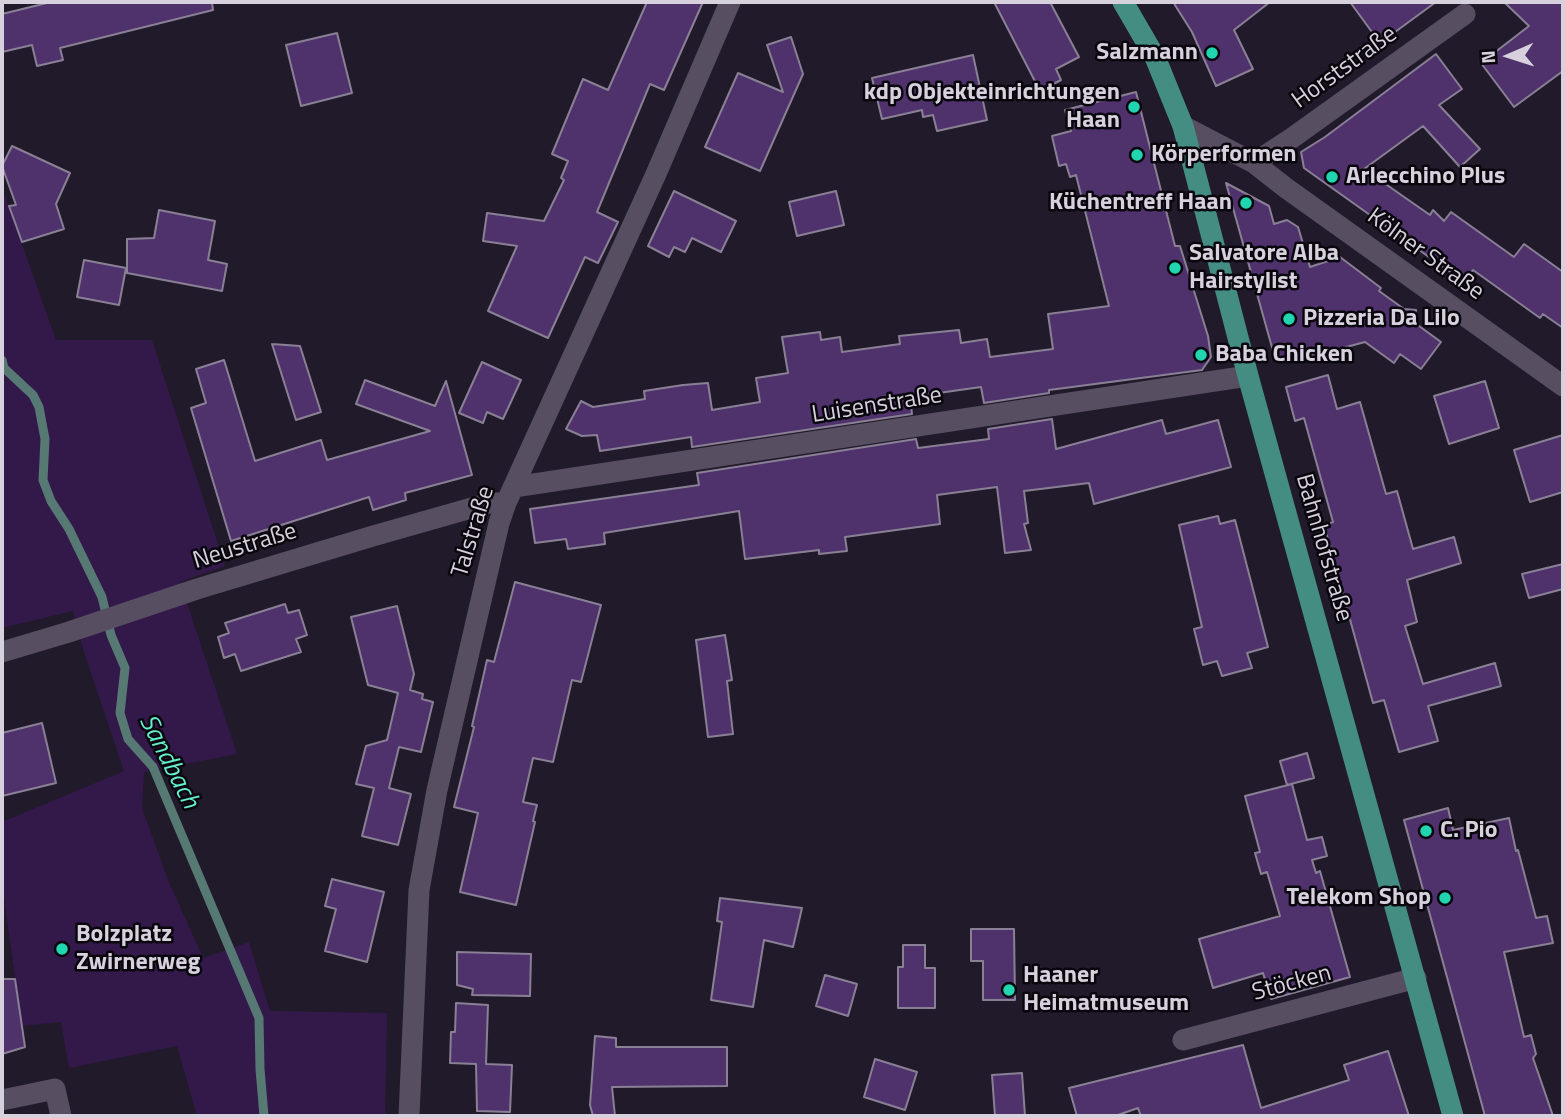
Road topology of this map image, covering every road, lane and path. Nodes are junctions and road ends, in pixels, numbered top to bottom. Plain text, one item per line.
1 (730, 2) edge
2 (1122, 2) edge
3 (1465, 14) dead end
4 (1183, 126) junction
5 (1254, 163) junction
6 (1248, 376) junction
7 (1563, 386) edge
8 (510, 495) junction
9 (2, 652) edge
10 (1416, 978) junction
11 (1182, 1040) dead end
12 (2, 1100) edge
13 (60, 1109) edge
14 (408, 1116) edge
15 (1453, 1116) edge

1 - 8 street, Talstraße
2 - 4 main road, Bahnhofstraße
3 - 5 street, Horststraße
4 - 5 street, Kölner Straße
4 - 6 main road, Bahnhofstraße
5 - 7 street, Kölner Straße
6 - 8 street, Luisenstraße
6 - 10 main road, Bahnhofstraße
8 - 9 street, Neustraße
8 - 14 street, Talstraße
10 - 11 street, Stöcken
10 - 15 main road, Bahnhofstraße
12 - 13 street

